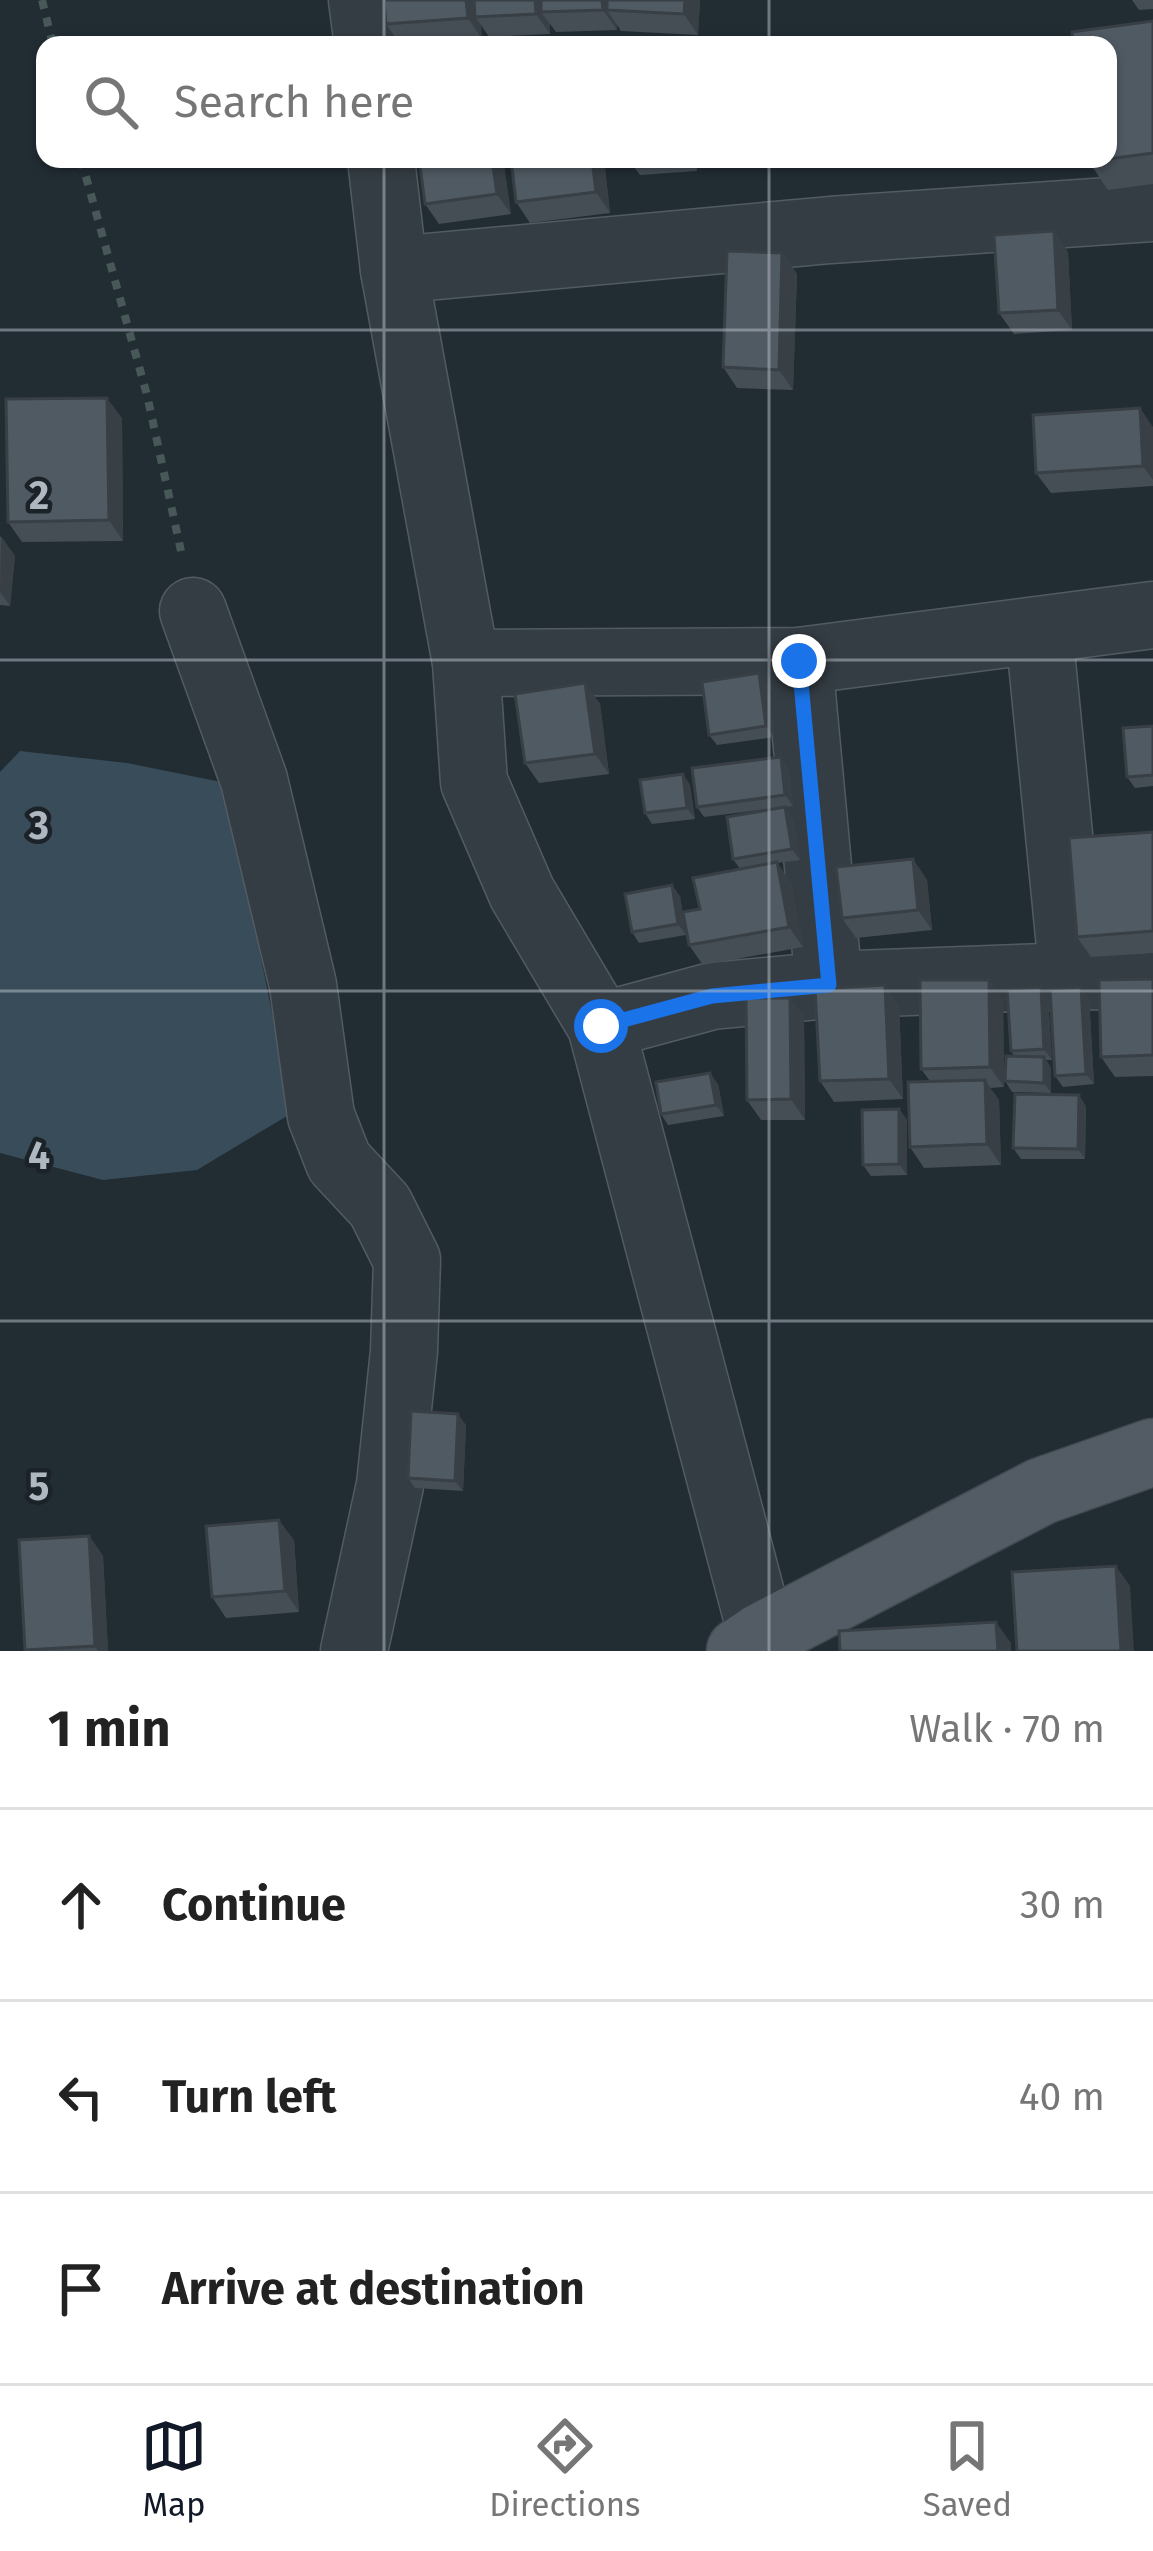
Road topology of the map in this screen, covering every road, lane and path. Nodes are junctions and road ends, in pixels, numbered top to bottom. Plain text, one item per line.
1 (42, 0) edge
2 (362, 0) edge
3 (51, 36) edge
4 (367, 36) edge
5 (84, 168) edge
6 (382, 168) edge
7 (1153, 208) edge
8 (394, 270) junction
9 (194, 611) joint
10 (1153, 615) edge
11 (1039, 632) junction
12 (799, 661) junction
13 (466, 663) junction
14 (1073, 976) junction
15 (1153, 977) edge
16 (829, 985) junction
17 (601, 1026) junction
18 (1153, 1453) edge
19 (751, 1644) edge
20 (354, 1651) edge

1 - 3 path
2 - 4 street
5 - 9 path
6 - 8 street
7 - 8 street
8 - 13 street
9 - 20 street
10 - 11 street
11 - 12 street
11 - 14 street
12 - 13 street
12 - 16 street
13 - 17 street
14 - 15 street
14 - 16 street
16 - 17 street
17 - 19 street
18 - 19 main road

